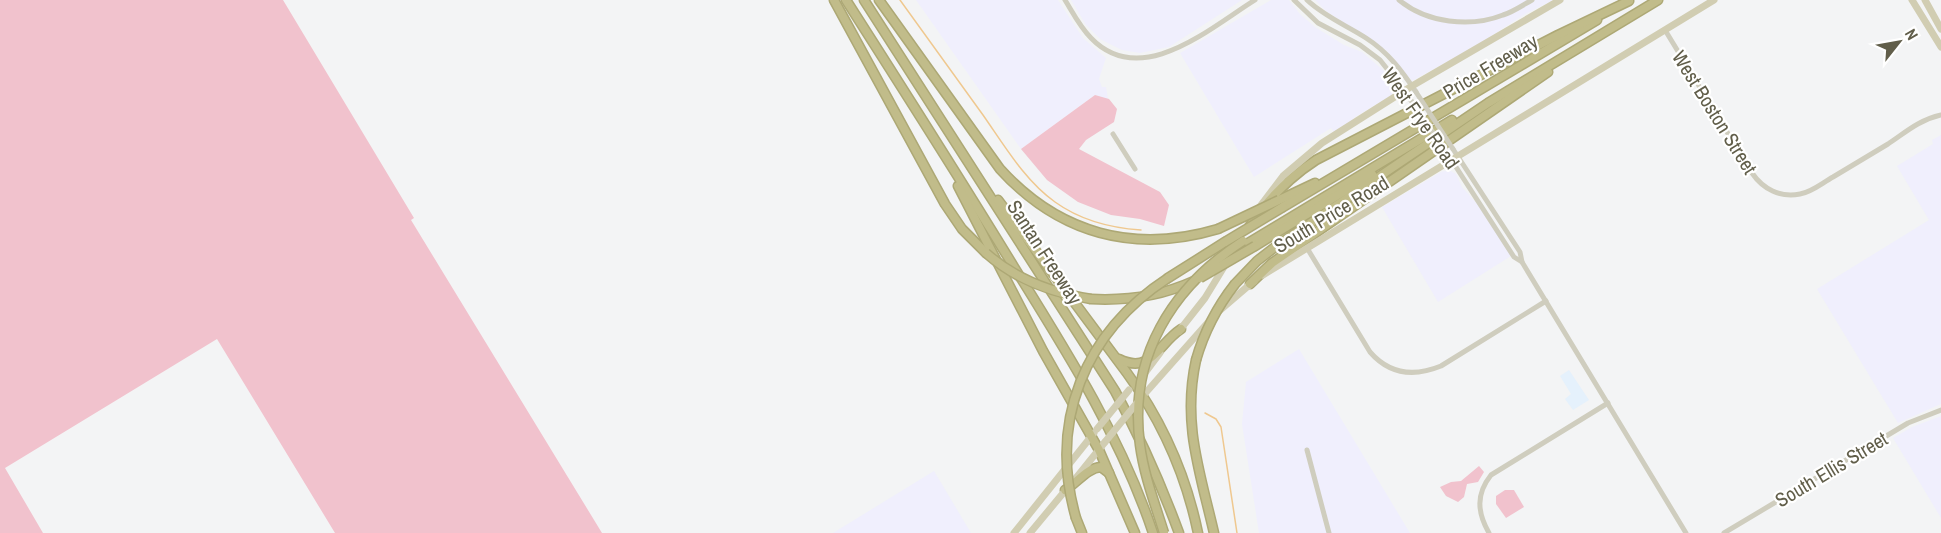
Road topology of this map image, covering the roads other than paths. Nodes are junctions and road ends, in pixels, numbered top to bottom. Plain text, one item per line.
1 (834, 0) edge
2 (846, 0) edge
3 (864, 0) edge
4 (879, 0) edge
5 (1065, 0) edge
6 (1255, 0) edge
7 (1294, 0) edge
8 (1307, 0) edge
9 (1399, 0) edge
10 (1532, 0) edge
11 (1560, 0) edge
12 (1658, 0) edge
13 (1714, 0) edge
14 (1912, 0) edge
15 (1925, 0) edge
16 (1630, 1) edge
17 (1616, 26) junction
18 (1941, 29) edge
19 (1665, 30) junction
20 (1941, 47) edge
21 (1414, 89) junction
22 (1407, 93) junction
23 (926, 97) junction
24 (1470, 98) junction
25 (1478, 110) junction
26 (1941, 115) edge
27 (927, 127) junction
28 (1113, 134) dead end
29 (1455, 159) junction
30 (1135, 169) dead end
31 (1486, 200) junction
32 (1281, 204) junction
33 (1480, 204) junction
34 (1244, 243) junction
35 (1307, 248) junction
36 (1233, 252) junction
37 (1522, 262) junction
38 (1250, 284) junction
39 (1546, 301) junction
40 (1181, 329) junction
41 (1116, 358) junction
42 (1132, 387) junction
43 (1139, 400) junction
44 (1608, 403) junction
45 (1941, 410) edge
46 (1094, 433) junction
47 (1099, 450) junction
48 (1306, 450) dead end
49 (1111, 477) junction
50 (1065, 490) junction
51 (1014, 533) edge
52 (1030, 533) edge
53 (1082, 533) edge
54 (1136, 533) edge
55 (1153, 533) edge
56 (1164, 533) edge
57 (1169, 533) edge
58 (1179, 533) edge
59 (1198, 533) edge
60 (1214, 533) edge
61 (1329, 533) edge
62 (1489, 533) edge
63 (1686, 533) edge
64 (1724, 533) edge

1 - 25 highway, bridge
2 - 27 highway, Santan Freeway
3 - 23 highway, Santan Freeway
4 - 32 highway, bridge
5 - 6 street
7 - 22 street, West Frye Road
8 - 21 street, West Frye Road
9 - 10 street
11 - 21 main road, South Price Road
12 - 17 highway, Price Freeway
13 - 19 main road, South Price Road
14 - 20 main road
15 - 18 main road
16 - 24 highway, Price Freeway
16 - 36 highway
17 - 25 highway, Price Freeway
17 - 38 highway
19 - 26 street, West Boston Street
19 - 29 main road, South Price Road
21 - 22 main road, South Price Road
21 - 29 street, West Frye Road, bridge
22 - 29 street, West Frye Road, bridge
22 - 36 main road, South Price Road
23 - 41 highway
23 - 58 highway, Santan Freeway
24 - 32 highway, Price Freeway
24 - 34 highway
25 - 34 highway
25 - 60 highway, bridge
27 - 46 highway
27 - 55 highway, Santan Freeway
28 - 30 street
29 - 31 street, West Frye Road
29 - 33 street, West Frye Road
29 - 35 main road, South Price Road
31 - 33 street
31 - 37 street, West Frye Road
32 - 53 highway, bridge
33 - 37 street, West Frye Road
34 - 56 highway, bridge
34 - 57 highway, bridge
35 - 38 main road, South Price Road
35 - 39 street
36 - 40 main road, South Price Road
37 - 39 street, West Frye Road
38 - 43 main road, South Price Road
39 - 44 street, West Frye Road
40 - 41 highway
40 - 42 main road, South Price Road
41 - 42 highway
42 - 43 highway
42 - 46 main road, South Price Road, bridge
43 - 47 main road, South Price Road, bridge
43 - 59 highway
44 - 62 street
44 - 63 street, West Frye Road
45 - 64 street, South Ellis Street
46 - 47 highway
46 - 51 main road, South Price Road
47 - 49 highway
47 - 50 main road, South Price Road
48 - 61 street
49 - 50 highway
49 - 54 highway
50 - 52 main road, South Price Road

